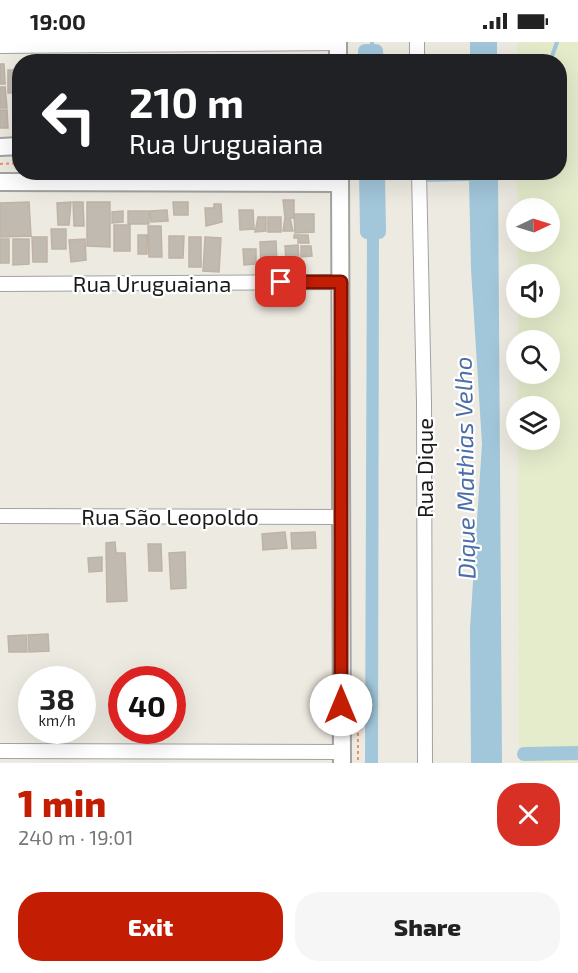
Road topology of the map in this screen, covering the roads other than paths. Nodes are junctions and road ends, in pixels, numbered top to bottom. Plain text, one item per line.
1 (338, 43) edge
2 (0, 46) edge
3 (340, 180) edge
4 (419, 180) edge
5 (341, 282) junction
6 (0, 284) edge
7 (0, 516) edge
8 (340, 517) junction
9 (0, 751) edge
10 (342, 758) edge
11 (425, 763) edge

1 - 2 street
3 - 5 street
4 - 11 street, Rua Dique
5 - 6 street, Rua Uruguaiana
5 - 8 street
7 - 8 street, Rua São Leopoldo
8 - 10 street
9 - 10 street

